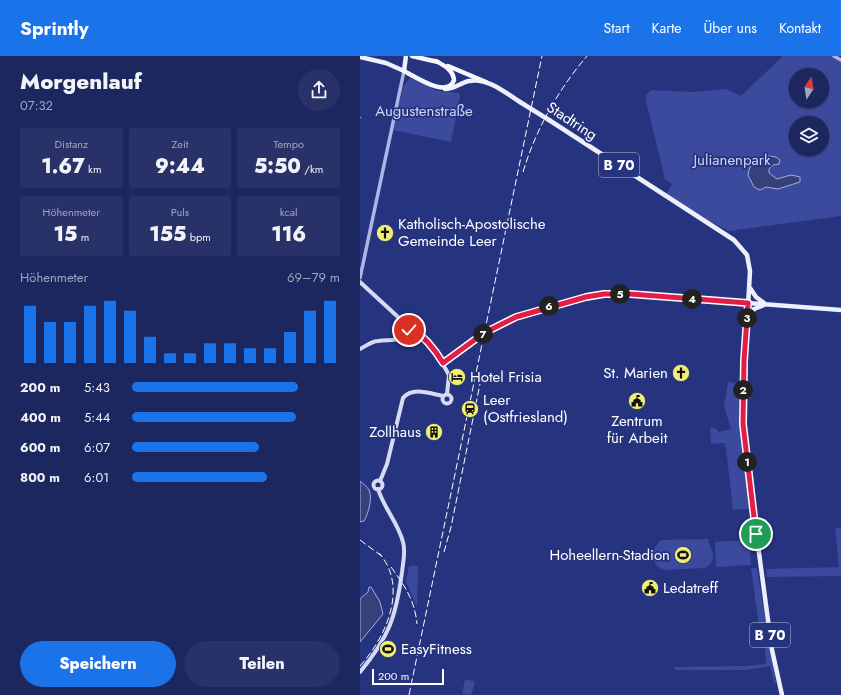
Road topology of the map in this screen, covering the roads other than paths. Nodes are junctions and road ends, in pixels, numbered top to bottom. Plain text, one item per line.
1 (406, 56) edge
2 (415, 56) edge
3 (834, 56) edge
4 (360, 57) edge
5 (841, 60) edge
6 (436, 62) junction
7 (404, 71) junction
8 (486, 82) junction
9 (445, 89) junction
10 (360, 278) edge
11 (360, 282) edge
12 (750, 287) junction
13 (748, 303) junction
14 (766, 304) junction
15 (841, 310) edge
16 (747, 319) junction
17 (411, 330) junction
18 (360, 349) edge
19 (443, 363) junction
20 (380, 481) junction
21 (378, 489) junction
22 (360, 672) edge
23 (782, 695) edge

1 - 7 main road
2 - 6 highway, Stadtring / B 70
3 - 5 street
4 - 7 main road
6 - 8 highway, Stadtring / B 70
6 - 9 highway
7 - 9 highway
7 - 10 street
8 - 9 main road
8 - 12 main road, Stadtring / B 70, bridge
11 - 17 main road
12 - 13 main road, Stadtring / B 70
12 - 14 main road
13 - 14 main road
13 - 16 main road, B 70
13 - 19 main road
14 - 15 main road
14 - 16 main road
16 - 23 main road, B 70
17 - 18 main road
17 - 19 main road
19 - 20 main road
20 - 21 main road
20 - 21 main road
21 - 22 main road

